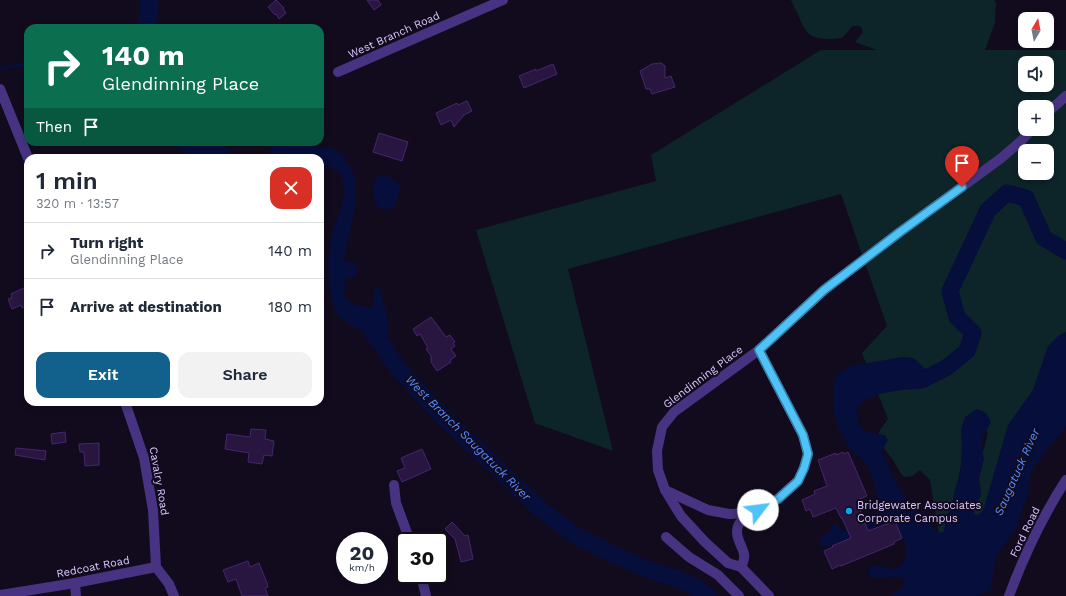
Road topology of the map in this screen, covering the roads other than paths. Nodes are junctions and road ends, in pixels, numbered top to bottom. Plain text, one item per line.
1 (503, 0) edge
2 (338, 72) dead end
3 (0, 89) edge
4 (1066, 96) edge
5 (4, 107) edge
6 (1054, 107) edge
7 (1026, 136) edge
8 (26, 154) edge
9 (759, 350) junction
10 (126, 406) edge
11 (1066, 480) edge
12 (394, 485) dead end
13 (665, 490) junction
14 (750, 513) junction
15 (407, 532) edge
16 (666, 537) dead end
17 (728, 563) junction
18 (156, 567) junction
19 (741, 567) junction
20 (718, 575) junction
21 (75, 583) junction
22 (423, 584) edge
23 (0, 595) edge
24 (76, 596) edge
25 (174, 596) edge
26 (426, 596) edge
27 (739, 596) edge
28 (769, 596) edge
29 (1009, 596) edge

1 - 2 street, West Branch Road
3 - 5 street
4 - 6 street
5 - 8 street
7 - 9 street, Glendinning Place
9 - 13 street, Glendinning Place
9 - 14 street, Glendinning Place
10 - 18 street, Cavalry Road
11 - 29 street, Ford Road
12 - 15 street
13 - 14 street, Glendinning Place
13 - 17 street
14 - 19 street
16 - 20 street
17 - 19 street
17 - 20 street
18 - 21 street, Redcoat Road
18 - 25 street
19 - 28 street
20 - 27 street
21 - 23 street, Redcoat Road
21 - 24 street
22 - 26 street

